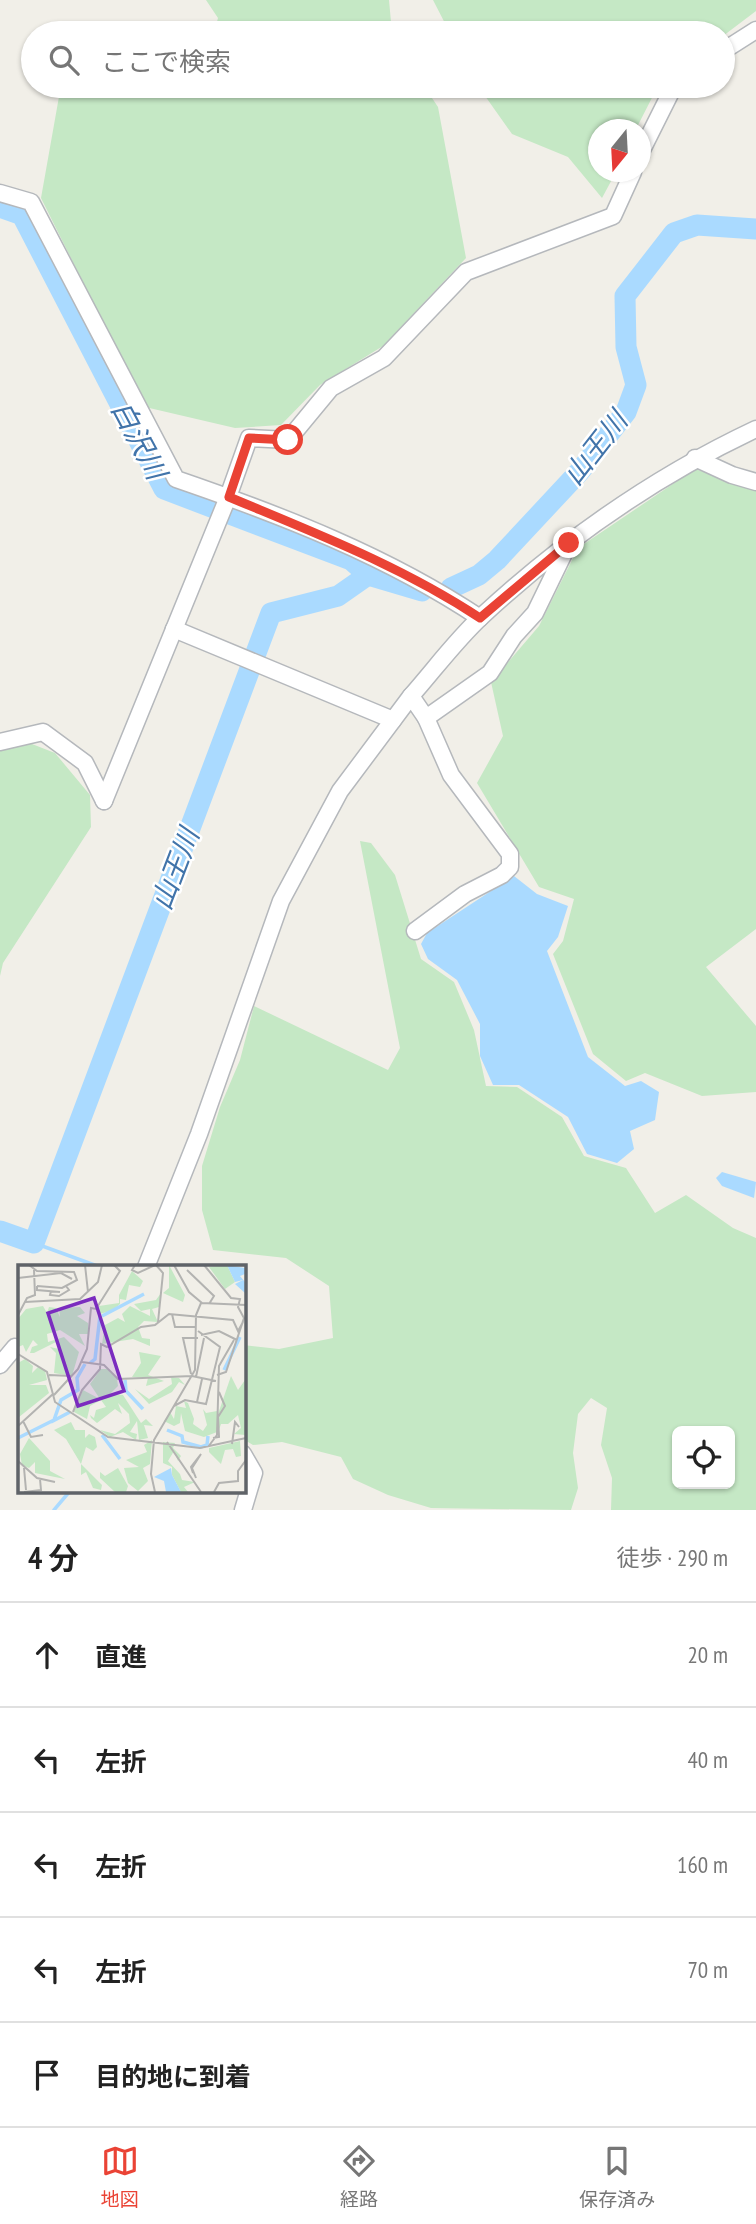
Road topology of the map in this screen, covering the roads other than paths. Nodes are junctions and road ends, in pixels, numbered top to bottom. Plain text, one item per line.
1 (756, 30) edge
2 (735, 43) edge
3 (668, 98) edge
4 (651, 132) edge
5 (628, 182) edge
6 (0, 192) edge
7 (756, 429) edge
8 (695, 458) junction
9 (756, 482) edge
10 (229, 497) junction
11 (569, 543) junction
12 (480, 618) junction
13 (174, 629) junction
14 (411, 696) junction
15 (426, 718) junction
16 (393, 720) junction
17 (0, 742) edge
18 (415, 930) dead end
19 (147, 1265) edge
20 (18, 1350) edge
21 (0, 1365) edge
22 (245, 1457) edge
23 (243, 1510) edge

1 - 2 street
3 - 4 street
5 - 10 street
6 - 10 street
7 - 8 street
8 - 9 street
8 - 11 street
10 - 12 street
10 - 13 street
11 - 12 street
11 - 15 street
12 - 14 street
13 - 16 street
13 - 17 street
14 - 15 street
14 - 16 street
15 - 18 street
16 - 19 street
20 - 21 street
22 - 23 street

